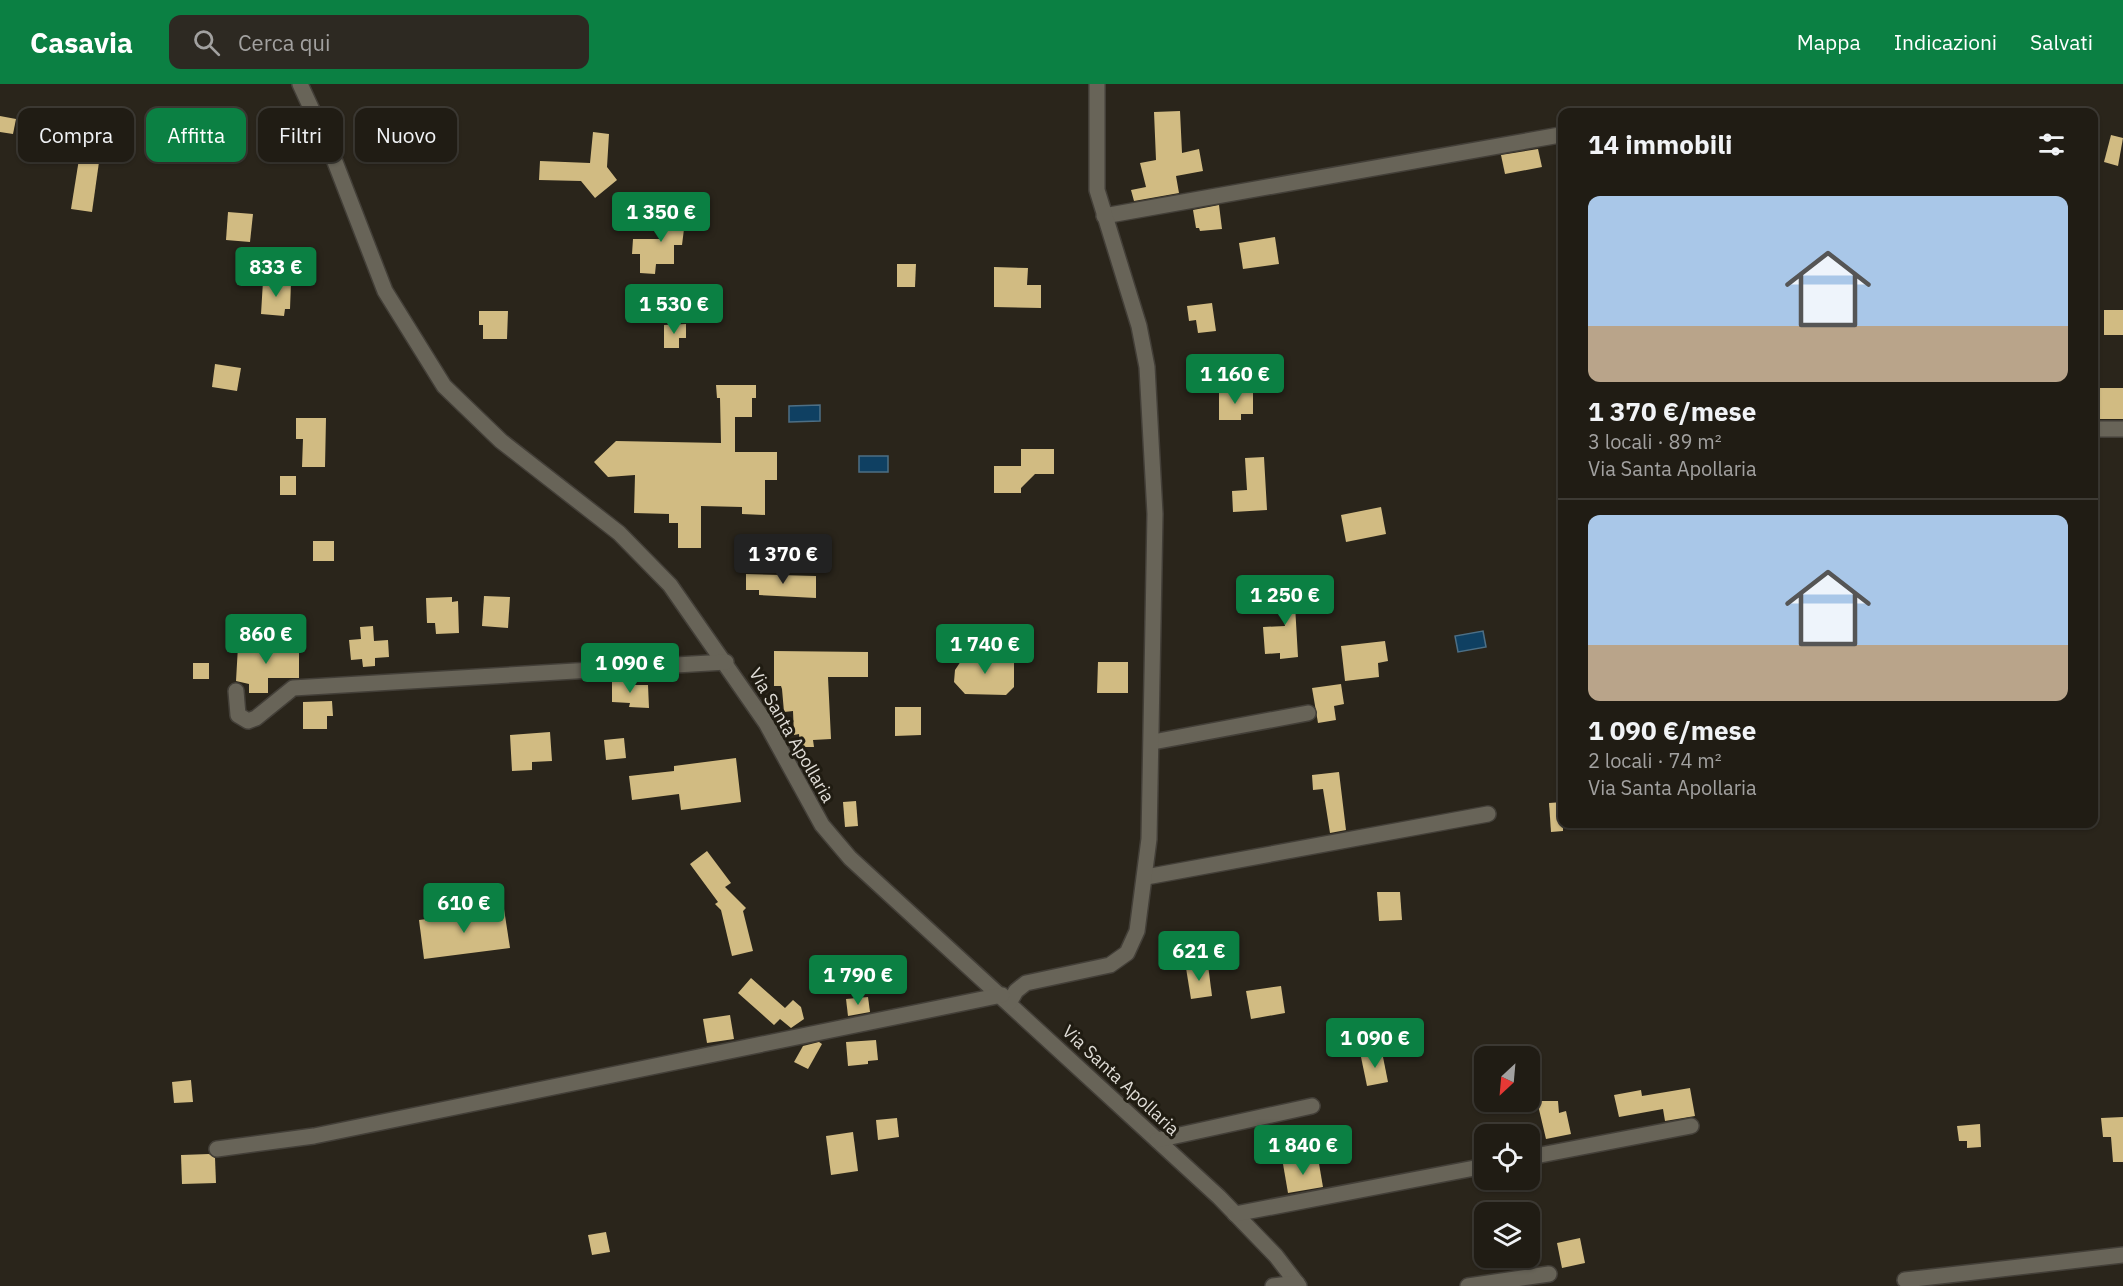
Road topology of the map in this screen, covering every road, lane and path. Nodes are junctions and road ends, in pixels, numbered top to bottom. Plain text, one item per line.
1 (300, 84) edge
2 (1097, 84) edge
3 (1558, 135) edge
4 (1104, 216) junction
5 (2098, 429) dead end
6 (2123, 429) edge
7 (726, 662) junction
8 (236, 691) dead end
9 (1308, 713) dead end
10 (1152, 742) junction
11 (1488, 814) dead end
12 (1146, 877) junction
13 (1005, 999) junction
14 (1312, 1106) dead end
15 (1691, 1126) dead end
16 (1157, 1140) junction
17 (217, 1149) dead end
18 (1540, 1155) edge
19 (1474, 1168) edge
20 (1236, 1214) junction
21 (2123, 1255) edge
22 (1550, 1274) dead end
23 (1905, 1280) dead end
24 (1298, 1284) edge
25 (1273, 1286) edge
26 (1468, 1286) edge

1 - 7 street, Via Santa Apollaria
2 - 4 street
3 - 4 street
4 - 10 street
5 - 6 street
7 - 8 street
7 - 13 street, Via Santa Apollaria
9 - 10 street
10 - 12 street
11 - 12 street
12 - 13 street
13 - 16 street, Via Santa Apollaria
13 - 17 street
14 - 16 street
15 - 18 street
16 - 20 street, Via Santa Apollaria
19 - 20 street
20 - 24 street, Via Santa Apollaria
21 - 23 street
22 - 26 street
24 - 25 street

